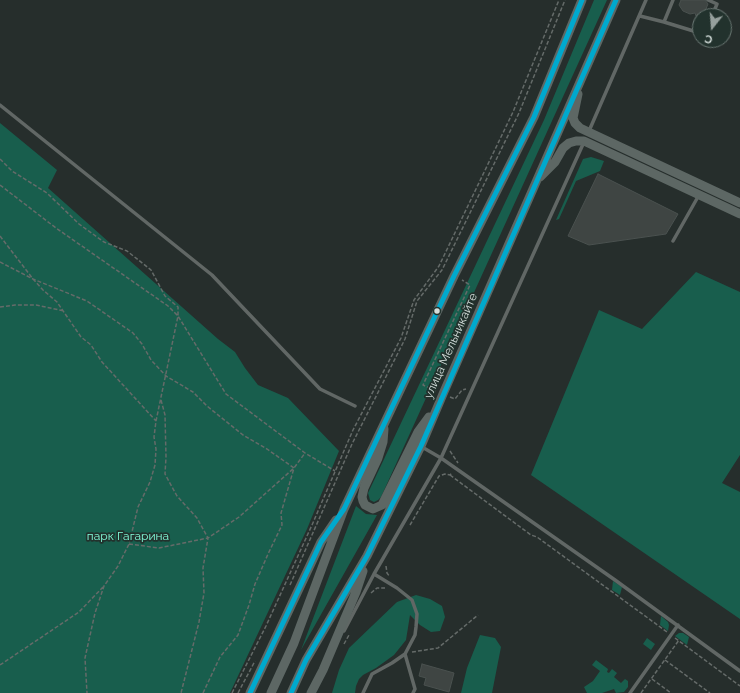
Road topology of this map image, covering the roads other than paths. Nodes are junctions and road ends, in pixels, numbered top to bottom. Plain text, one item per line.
1 (582, 0) edge
2 (616, 0) edge
3 (646, 0) edge
4 (674, 0) edge
5 (708, 0) edge
6 (715, 8) edge
7 (640, 16) junction
8 (664, 22) junction
9 (692, 31) edge
10 (579, 83) junction
11 (0, 105) edge
12 (589, 132) junction
13 (584, 141) junction
14 (537, 179) junction
15 (699, 194) junction
16 (740, 203) edge
17 (740, 214) edge
18 (673, 241) dead end
19 (438, 403) junction
20 (355, 406) dead end
21 (385, 422) junction
22 (421, 446) junction
23 (442, 458) junction
24 (344, 509) junction
25 (367, 556) junction
26 (374, 574) junction
27 (678, 625) junction
28 (405, 654) junction
29 (323, 670) junction
30 (740, 671) edge
31 (250, 693) edge
32 (271, 693) edge
33 (291, 693) edge
34 (311, 693) edge
35 (363, 693) edge
36 (413, 693) edge
37 (630, 693) edge

1 - 21 main road
2 - 10 main road, улица Мельникайте
3 - 7 lane
4 - 8 lane
5 - 6 lane
7 - 8 lane
7 - 12 lane
8 - 9 lane
10 - 12 main road
10 - 14 main road, улица Мельникайте
11 - 20 lane
12 - 13 lane
12 - 16 main road
13 - 14 main road
13 - 15 main road
13 - 23 lane
14 - 19 main road, улица Мельникайте
15 - 17 main road
15 - 18 lane
19 - 21 main road
19 - 22 main road, улица Мельникайте
21 - 24 main road
22 - 23 lane
22 - 25 main road, улица Мельникайте
23 - 26 lane
23 - 27 lane
24 - 31 main road
24 - 32 main road
25 - 29 main road
25 - 33 main road, улица Мельникайте
26 - 28 lane
26 - 29 lane
27 - 30 lane
27 - 37 lane
28 - 35 lane
28 - 36 lane
29 - 34 main road

